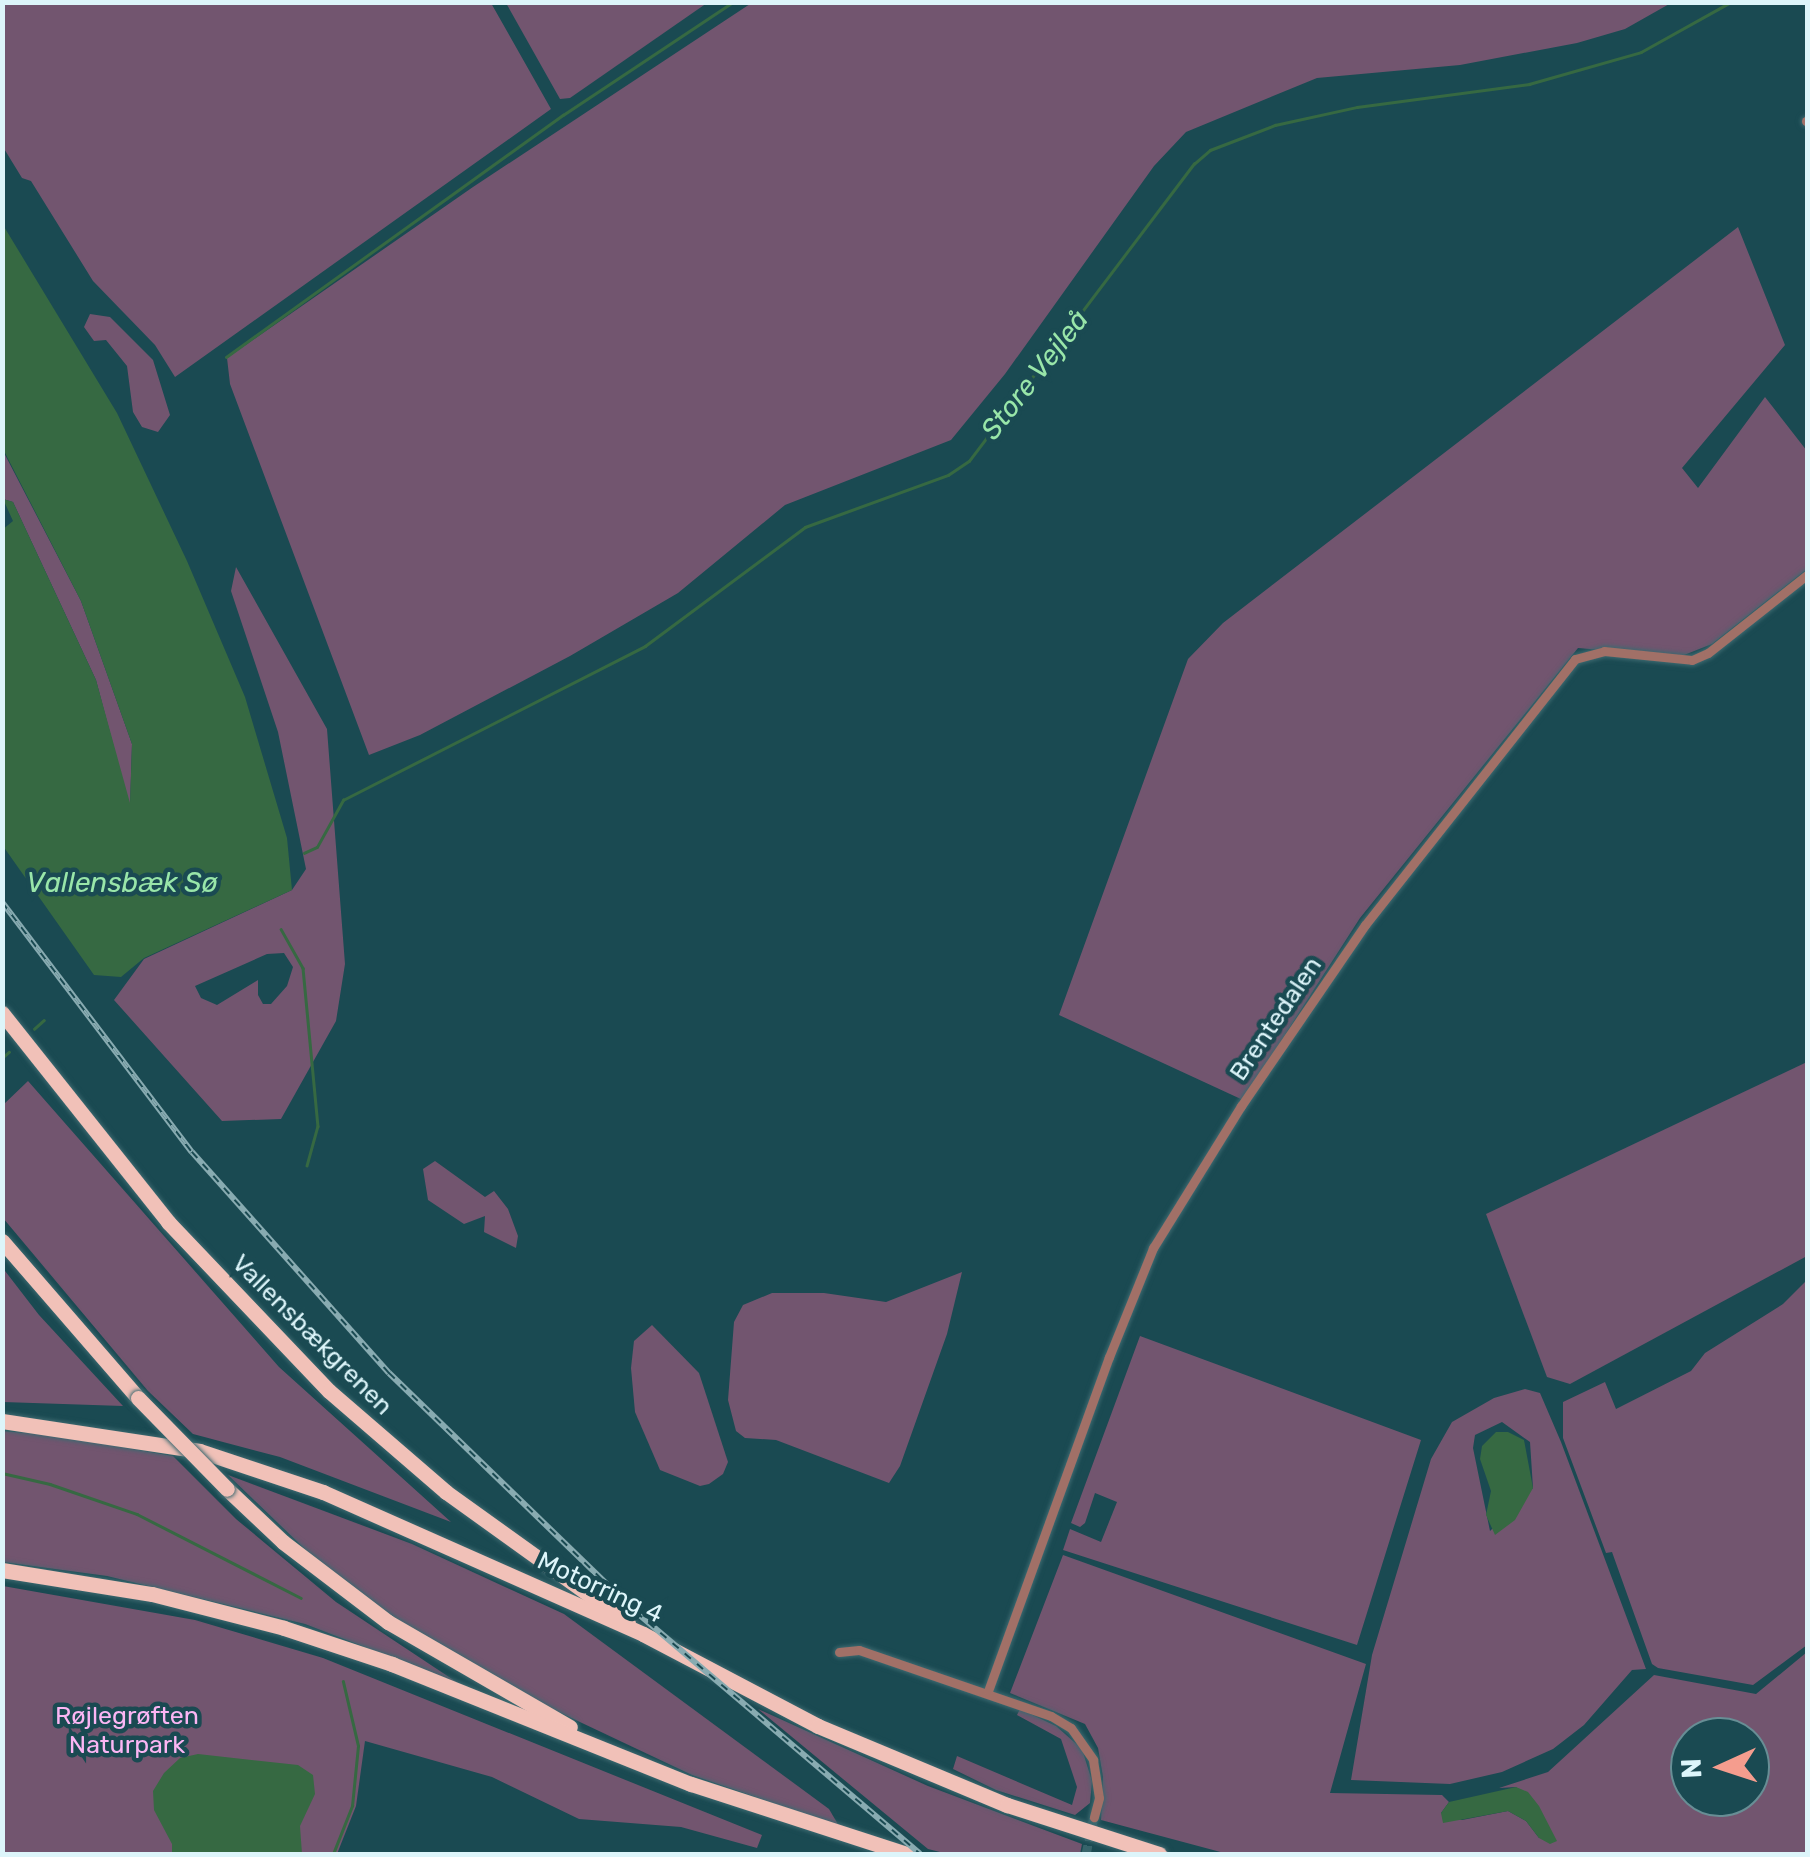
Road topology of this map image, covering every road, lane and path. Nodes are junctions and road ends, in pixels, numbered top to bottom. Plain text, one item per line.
1 (1808, 574) edge
2 (2, 1013) edge
3 (2, 1241) edge
4 (2, 1420) edge
5 (2, 1570) edge
6 (643, 1634) junction
7 (839, 1652) dead end
8 (988, 1690) junction
9 (612, 1751) junction
10 (1094, 1817) tunnel mouth
11 (907, 1854) edge
12 (1159, 1854) edge

1 - 8 street, Brentedalen
2 - 6 highway, Vallensbækgrenen
3 - 9 highway, bridge
4 - 6 highway, Motorring 4
5 - 9 highway
6 - 12 highway, Motorring 4
7 - 8 street
8 - 10 street
9 - 11 highway

